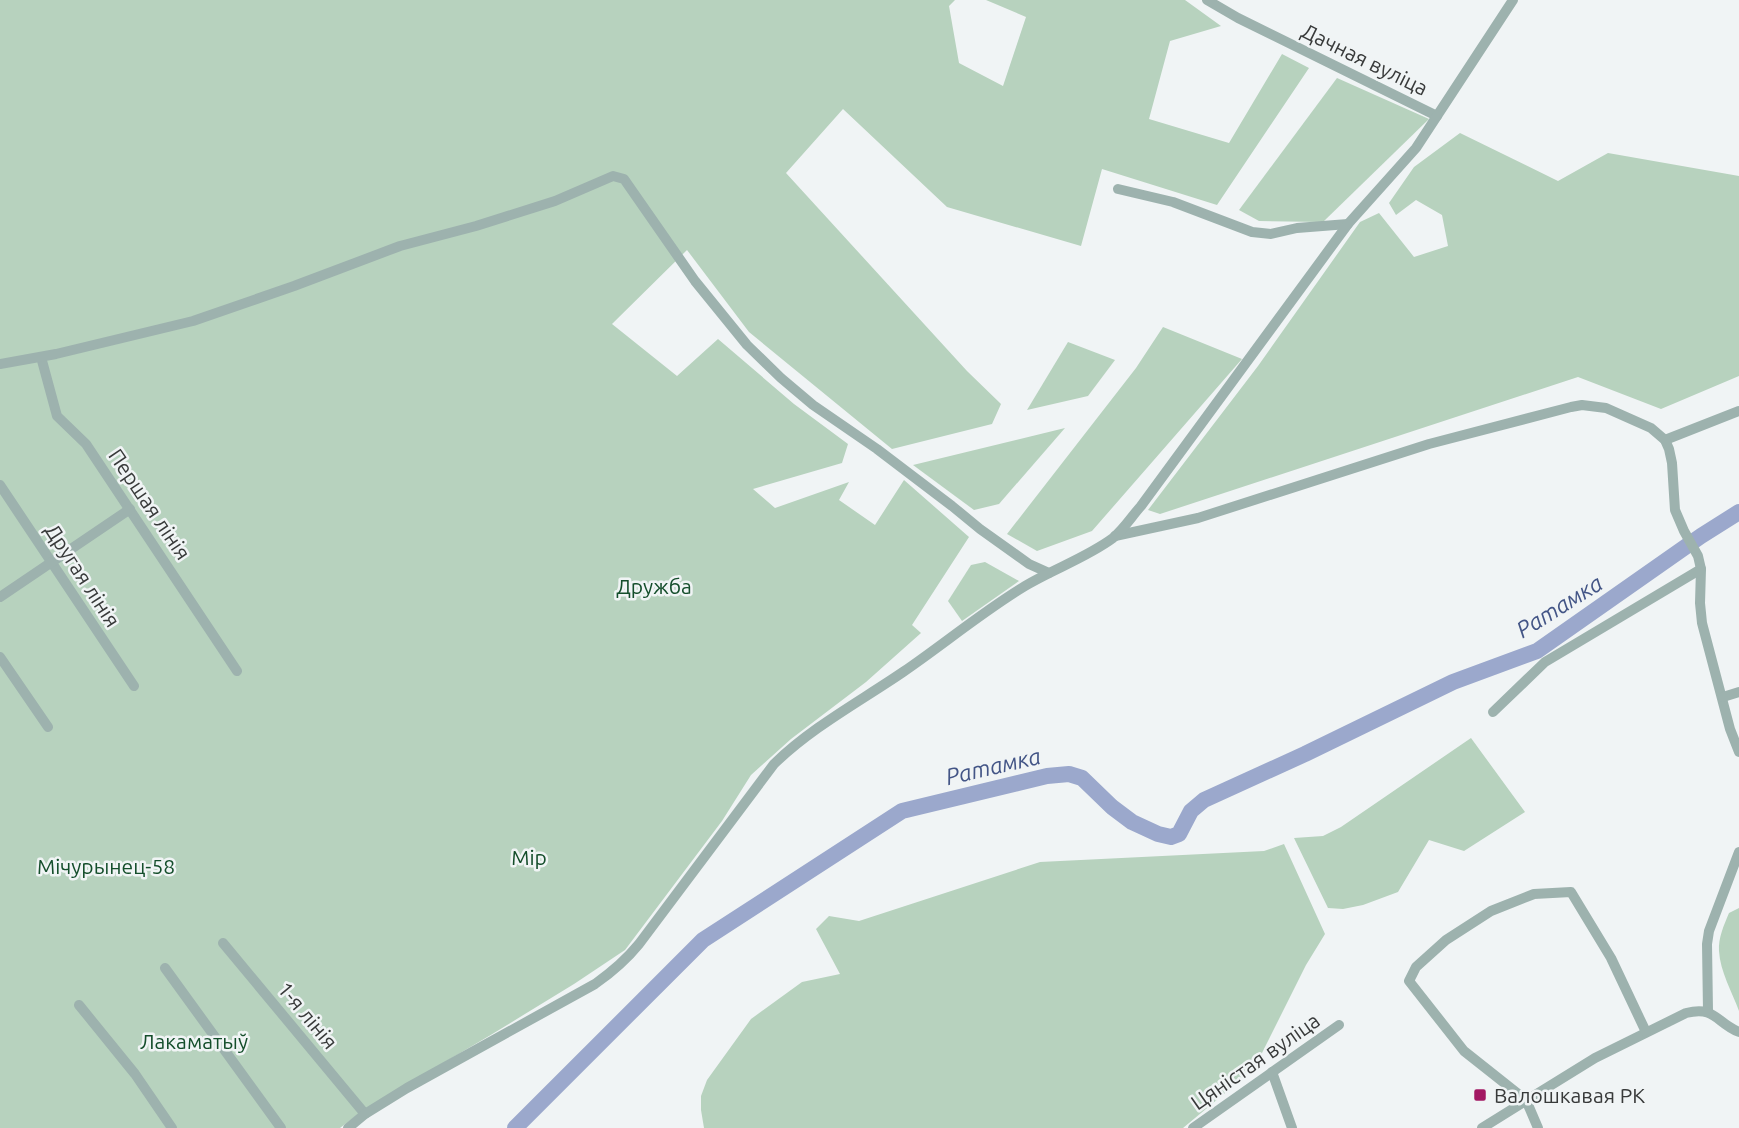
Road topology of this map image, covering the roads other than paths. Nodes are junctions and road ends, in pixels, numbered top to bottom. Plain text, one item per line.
1 (1207, 0) edge
2 (1513, 0) edge
3 (1437, 116) junction
4 (1118, 189) dead end
5 (1348, 224) junction
6 (41, 357) junction
7 (0, 364) edge
8 (1739, 411) edge
9 (1665, 440) junction
10 (0, 485) edge
11 (130, 509) junction
12 (1115, 536) junction
13 (51, 562) junction
14 (1701, 569) junction
15 (1049, 573) junction
16 (0, 597) edge
17 (0, 657) edge
18 (237, 671) dead end
19 (134, 686) dead end
20 (1739, 692) edge
21 (1723, 697) junction
22 (1493, 712) dead end
23 (48, 727) dead end
24 (1739, 752) edge
25 (1739, 852) edge
26 (223, 943) dead end
27 (165, 968) dead end
28 (79, 1005) dead end
29 (1712, 1014) junction
30 (1339, 1025) dead end
31 (1646, 1032) junction
32 (1739, 1032) edge
33 (1272, 1072) junction
34 (1527, 1100) junction
35 (364, 1113) junction
36 (172, 1128) edge
37 (281, 1128) edge
38 (348, 1128) edge
39 (1193, 1128) edge
40 (1292, 1128) edge
41 (1482, 1128) edge
42 (1538, 1128) edge

1 - 3 street, Дачная вуліца
2 - 3 street
3 - 5 street
4 - 5 street
5 - 12 street
6 - 7 street
6 - 11 street, Першая лінія
6 - 15 street
8 - 9 street
9 - 12 street
9 - 14 street
10 - 13 street, Другая лінія
11 - 13 street
11 - 18 street, Першая лінія
12 - 15 street
13 - 16 street
13 - 19 street, Другая лінія
14 - 21 street
14 - 22 street
15 - 35 street
17 - 23 street
20 - 21 street
21 - 24 street
25 - 29 street
26 - 35 street, 1-я лінія
27 - 37 street
28 - 36 street
29 - 31 street
29 - 32 street
30 - 33 street, Цяністая вуліца
31 - 34 street
31 - 34 street
33 - 39 street, Цяністая вуліца
33 - 40 street
34 - 41 street
34 - 42 street
35 - 38 street

